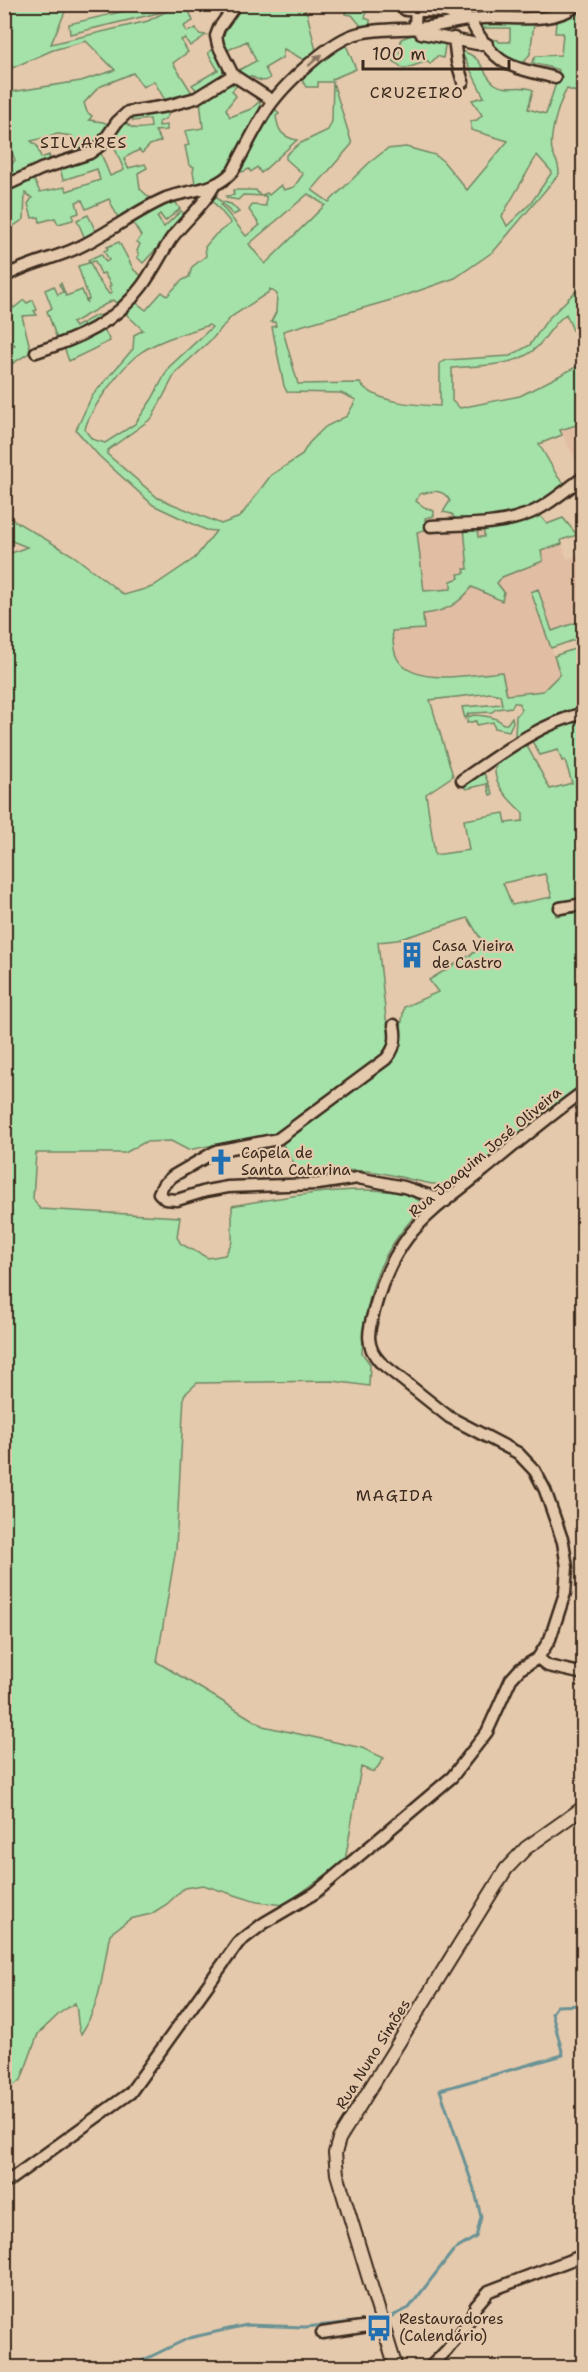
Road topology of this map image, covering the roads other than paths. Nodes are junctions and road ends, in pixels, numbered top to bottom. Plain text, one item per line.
1 (236, 4) edge
2 (397, 4) edge
3 (580, 4) edge
4 (416, 11) junction
5 (470, 20) junction
6 (417, 29) junction
7 (454, 38) junction
8 (487, 44) junction
9 (233, 75) junction
10 (555, 78) dead end
11 (464, 82) dead end
12 (273, 101) junction
13 (4, 183) edge
14 (214, 186) junction
15 (5, 275) edge
16 (36, 352) dead end
17 (584, 477) edge
18 (432, 526) dead end
19 (584, 713) edge
20 (462, 780) dead end
21 (584, 904) edge
22 (560, 908) dead end
23 (394, 1025) dead end
24 (584, 1091) edge
25 (446, 1201) junction
26 (538, 1658) junction
27 (584, 1674) edge
28 (584, 1807) edge
29 (4, 2184) edge
30 (584, 2255) edge
31 (382, 2325) junction
32 (322, 2333) dead end
33 (396, 2367) edge
34 (429, 2367) edge

1 - 9 street
2 - 4 street
3 - 5 street
4 - 5 street
4 - 6 street
5 - 6 street
5 - 8 street
6 - 7 street
12 -> 6 street
7 - 8 street
7 - 11 street
8 - 10 street
9 - 12 street
9 - 13 street
12 - 14 street
14 - 15 street
14 - 16 street
17 - 18 street
19 - 20 street
21 - 22 street
23 - 25 street
24 - 25 street, Rua Joaquim José Oliveira
25 - 26 street, Rua Joaquim José Oliveira
26 - 27 street
26 - 29 street
28 - 31 street, Rua Nuno Simões
30 - 34 street
31 - 32 street
31 - 33 street, Rua Nuno Simões

